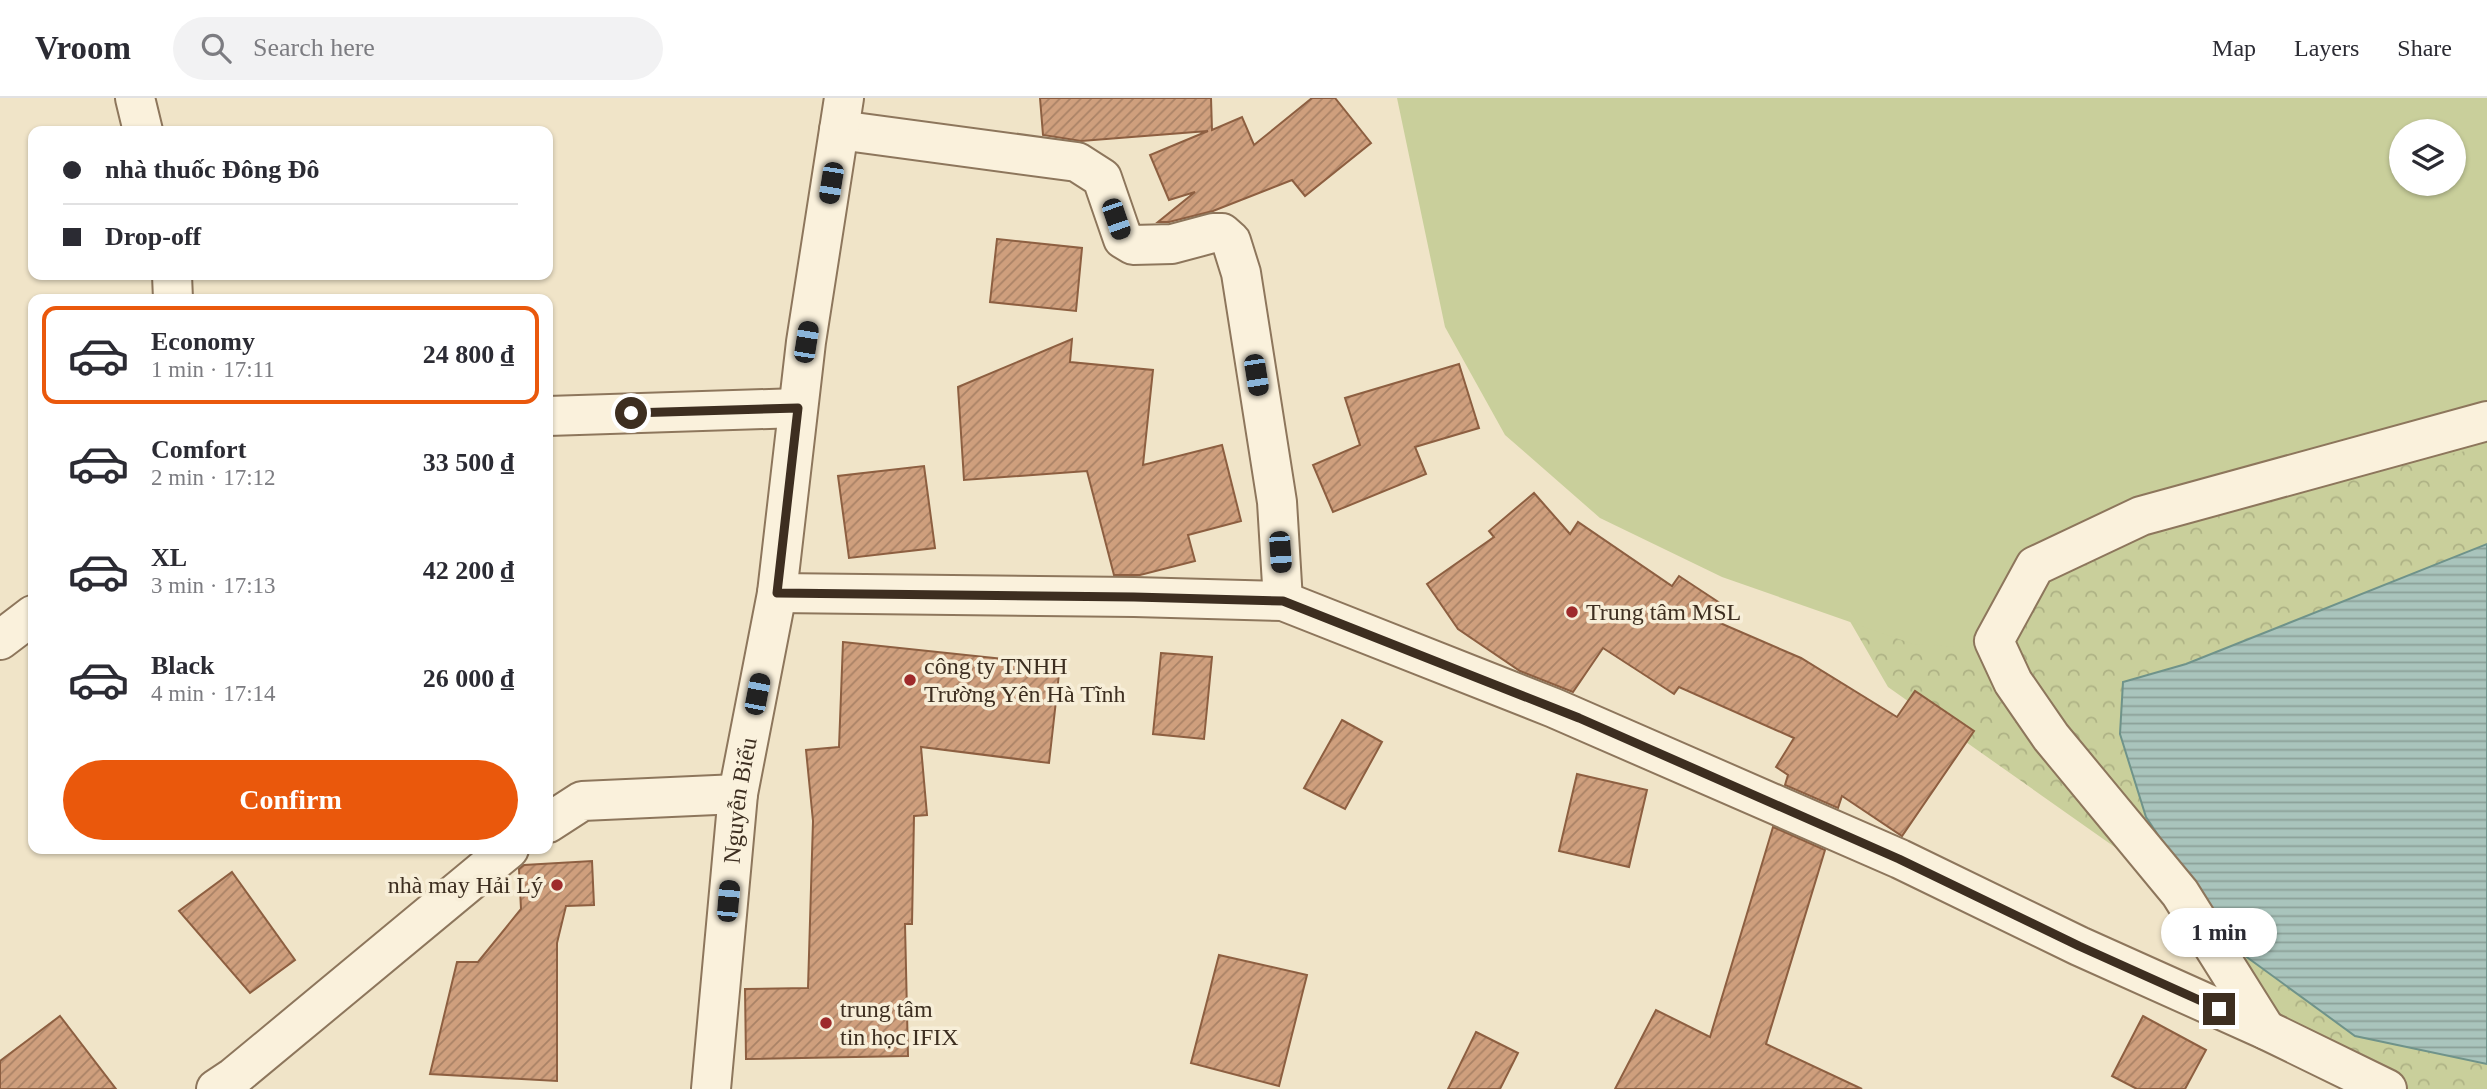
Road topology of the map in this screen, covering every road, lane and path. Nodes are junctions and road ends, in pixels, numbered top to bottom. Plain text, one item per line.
1 (135, 98) edge
2 (842, 114) edge
3 (142, 126) edge
4 (798, 408) junction
5 (553, 416) edge
6 (2487, 421) edge
7 (777, 593) junction
8 (1283, 601) junction
9 (28, 619) edge
10 (0, 640) edge
11 (738, 794) junction
12 (553, 820) edge
13 (503, 854) edge
14 (2266, 1030) junction
15 (216, 1089) edge
16 (711, 1089) edge
17 (2387, 1089) edge

1 - 3 street
2 - 4 street, Nguyễn Biểu
2 - 8 street
4 - 5 street
4 - 7 street, Nguyễn Biểu
6 - 14 street
7 - 8 street
7 - 11 street, Nguyễn Biểu
8 - 14 street
9 - 10 street
11 - 12 street
11 - 16 street, Nguyễn Biểu
13 - 15 street
14 - 17 street

